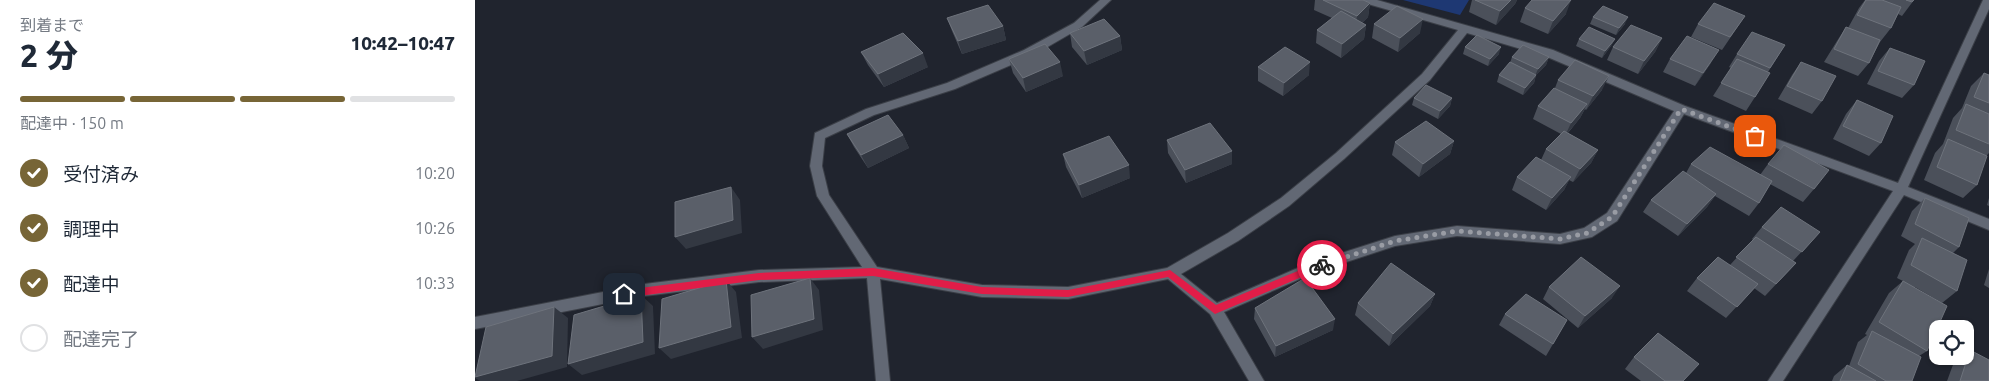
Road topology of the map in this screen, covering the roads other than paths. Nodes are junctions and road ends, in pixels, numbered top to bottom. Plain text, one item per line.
1 (1105, 0) edge
2 (1365, 0) edge
3 (1988, 0) edge
4 (1464, 30) junction
5 (1681, 109) junction
6 (1901, 189) junction
7 (1989, 225) edge
8 (873, 272) junction
9 (1170, 273) junction
10 (1215, 310) junction
11 (475, 324) edge
12 (883, 381) edge
13 (1257, 381) edge
14 (1775, 381) edge

1 - 8 street
2 - 4 street
3 - 6 street
4 - 5 street
4 - 9 street
5 - 6 street
5 - 10 street
6 - 7 street
6 - 14 street
8 - 9 street
8 - 11 street
8 - 12 street
9 - 10 street
10 - 13 street

